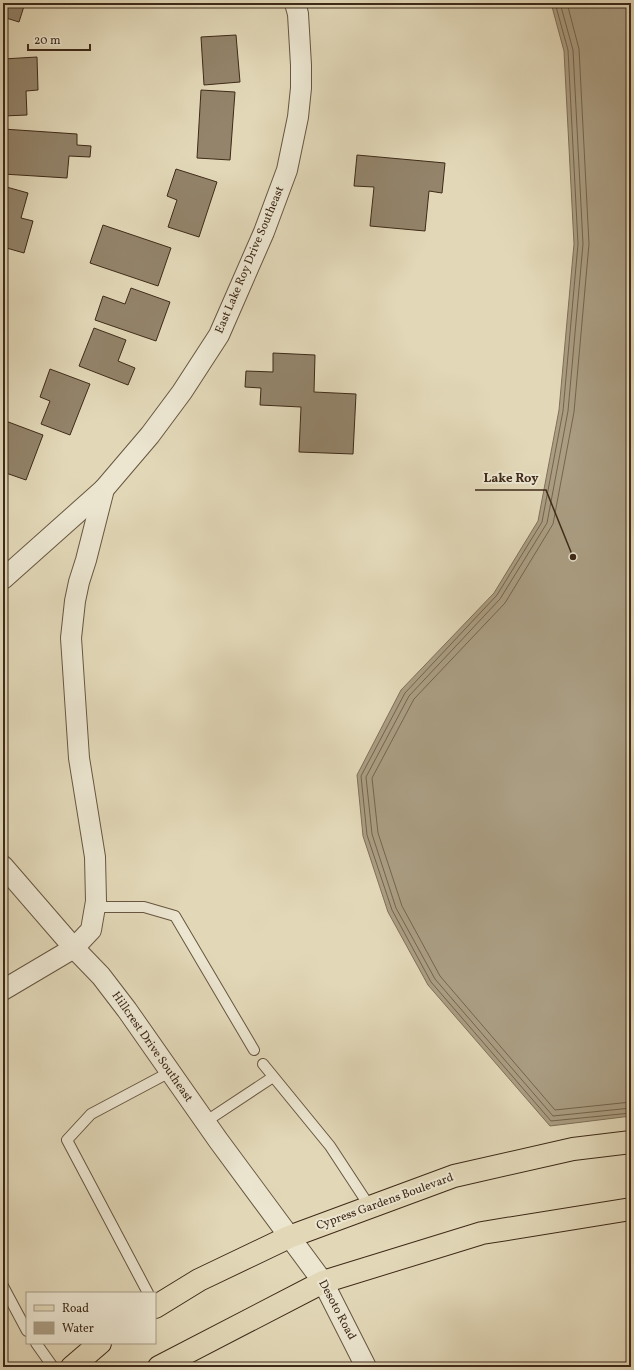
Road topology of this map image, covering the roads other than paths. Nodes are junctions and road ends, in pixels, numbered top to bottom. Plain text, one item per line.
1 (295, 3) edge
2 (104, 489) junction
3 (3, 579) edge
4 (3, 866) edge
5 (95, 907) junction
6 (74, 948) junction
7 (3, 990) edge
8 (254, 1050) dead end
9 (263, 1064) dead end
10 (170, 1072) junction
11 (273, 1077) junction
12 (205, 1122) junction
13 (631, 1142) edge
14 (370, 1207) junction
15 (631, 1208) edge
16 (289, 1238) junction
17 (323, 1282) junction
18 (3, 1286) edge
19 (147, 1292) edge
20 (156, 1305) edge
21 (26, 1329) edge
22 (37, 1344) edge
23 (99, 1344) edge
24 (53, 1367) edge
25 (72, 1367) edge
26 (159, 1367) edge
27 (366, 1367) edge

1 - 2 street, East Lake Roy Drive Southeast
2 - 3 street
2 - 5 street, East Lake Roy Drive Southeast
4 - 6 street, Hillcrest Drive Southeast
5 - 6 street, East Lake Roy Drive Southeast
5 - 8 lane
6 - 7 street, East Lake Roy Drive Southeast
6 - 10 street, Hillcrest Drive Southeast
9 - 11 lane
10 - 12 street, Hillcrest Drive Southeast
10 - 19 lane
11 - 12 lane
11 - 14 lane
12 - 16 street, Hillcrest Drive Southeast
13 - 14 main road, Cypress Gardens Boulevard
14 - 16 main road, Cypress Gardens Boulevard
15 - 17 main road
16 - 17 street, Desoto Road
16 - 20 main road, Cypress Gardens Boulevard
17 - 26 main road
17 - 27 street, Desoto Road
18 - 21 lane
22 - 24 lane
23 - 25 main road

